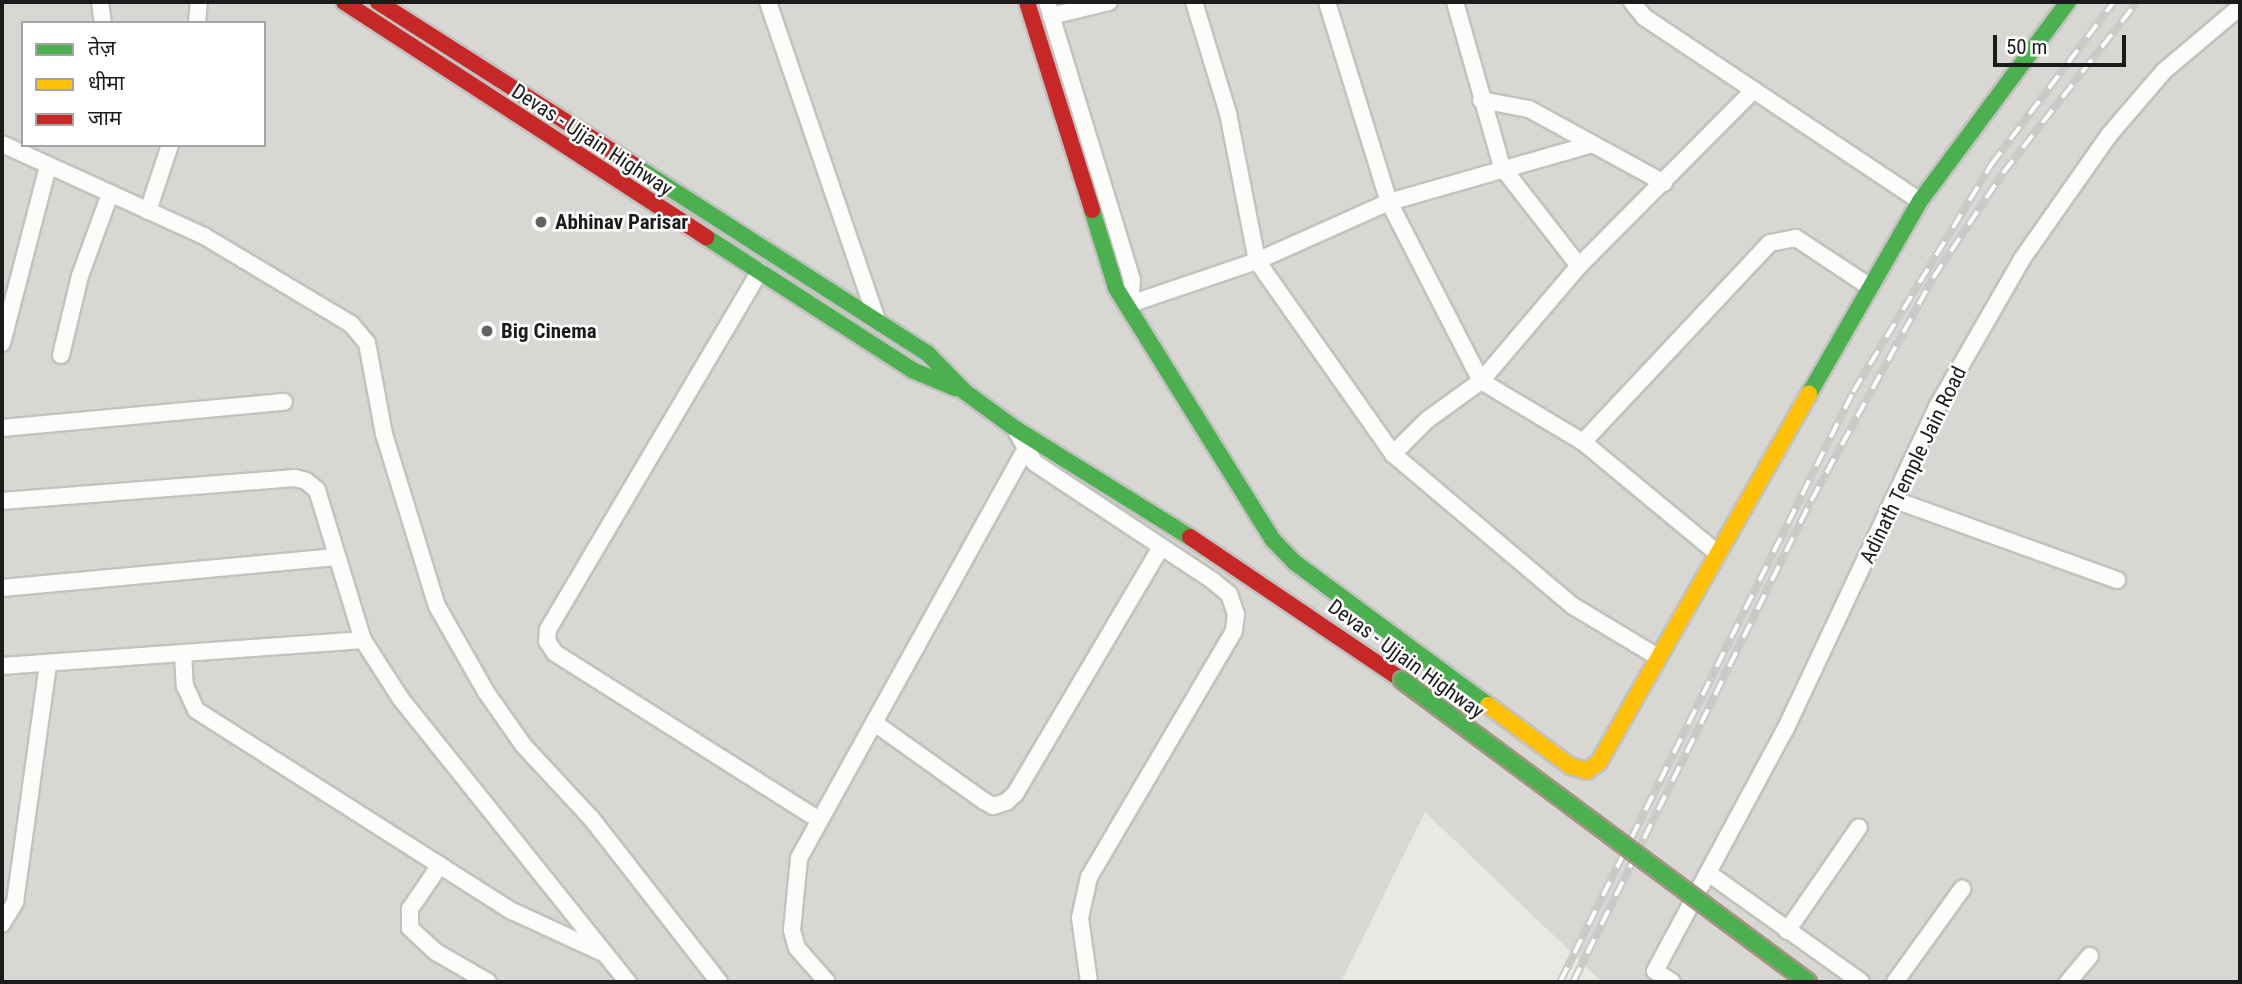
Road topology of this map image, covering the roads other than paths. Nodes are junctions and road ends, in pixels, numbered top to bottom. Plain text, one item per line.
1 (100, 2) edge
2 (199, 2) edge
3 (344, 2) edge
4 (378, 2) edge
5 (768, 2) edge
6 (1027, 2) edge
7 (1109, 2) edge
8 (1194, 2) edge
9 (1327, 2) edge
10 (1455, 2) edge
11 (1632, 2) edge
12 (1653, 2) edge
13 (2068, 2) edge
14 (2240, 7) edge
15 (1049, 9) edge
16 (1644, 17) junction
17 (103, 21) edge
18 (197, 21) edge
19 (1754, 90) junction
20 (1481, 100) junction
21 (2, 144) edge
22 (1592, 144) junction
23 (169, 147) edge
24 (48, 166) junction
25 (1502, 167) junction
26 (1664, 183) junction
27 (110, 194) junction
28 (1920, 201) junction
29 (1389, 202) junction
30 (148, 211) junction
31 (1257, 261) junction
32 (1579, 266) junction
33 (760, 271) junction
34 (1870, 287) junction
35 (1130, 304) junction
36 (877, 323) junction
37 (2, 343) edge
38 (61, 355) dead end
39 (1480, 381) junction
40 (965, 392) junction
41 (284, 402) dead end
42 (1013, 427) junction
43 (2, 428) edge
44 (1583, 442) junction
45 (1025, 450) junction
46 (1393, 454) junction
47 (2, 500) edge
48 (1895, 500) junction
49 (1161, 547) junction
50 (1717, 553) junction
51 (337, 557) junction
52 (2117, 580) dead end
53 (2, 588) edge
54 (363, 640) junction
55 (183, 653) junction
56 (1658, 657) junction
57 (48, 663) junction
58 (2, 666) edge
59 (876, 724) junction
60 (819, 820) junction
61 (1859, 827) dead end
62 (440, 865) junction
63 (1711, 875) junction
64 (1962, 889) dead end
65 (2, 924) edge
66 (1787, 930) junction
67 (603, 953) junction
68 (2090, 956) dead end
69 (488, 982) edge
70 (628, 982) edge
71 (719, 982) edge
72 (827, 982) edge
73 (1089, 982) edge
74 (1672, 982) edge
75 (1808, 982) edge
76 (1861, 982) edge
77 (1895, 982) edge
78 (2068, 982) edge

1 - 17 street
2 - 18 street
3 - 33 main road, Devas - Ujjain Highway
4 - 36 main road, Devas - Ujjain Highway
5 - 36 street
6 - 35 main road
7 - 15 street
8 - 31 street
9 - 29 street
10 - 20 street
11 - 16 street
12 - 16 street
13 - 28 main road
14 - 48 street, Adinath Temple Jain Road
15 - 35 street
16 - 19 street
19 - 26 street
19 - 28 street
20 - 22 street
20 - 25 street
21 - 24 street
22 - 25 street
22 - 26 street
23 - 30 street
24 - 27 street
24 - 37 street
25 - 29 street
25 - 32 street
26 - 32 street
27 - 30 street
27 - 38 street
28 - 34 main road
29 - 31 street
29 - 39 street
30 - 71 street
31 - 35 street
31 - 46 street
32 - 39 street
33 - 40 main road, Devas - Ujjain Highway
33 - 60 street
34 - 44 street
34 - 50 main road
35 - 56 main road
36 - 40 main road, Devas - Ujjain Highway
39 - 44 street
39 - 46 street
40 - 42 main road, Devas - Ujjain Highway
41 - 43 street
42 - 45 street
42 - 75 main road, Devas - Ujjain Highway, bridge
44 - 50 street
45 - 49 street
45 - 59 street
46 - 56 street
47 - 51 street
48 - 52 street
48 - 63 street, Adinath Temple Jain Road
49 - 59 street
49 - 73 street
50 - 56 main road
51 - 53 street
51 - 54 street
54 - 55 street
54 - 67 street
55 - 57 street
55 - 62 street
57 - 58 street
57 - 65 street
59 - 60 street
60 - 72 street
61 - 66 street
62 - 67 street
62 - 69 street
63 - 66 street
63 - 74 street, Adinath Temple Jain Road
64 - 77 street
66 - 76 street
67 - 70 street
68 - 78 street

